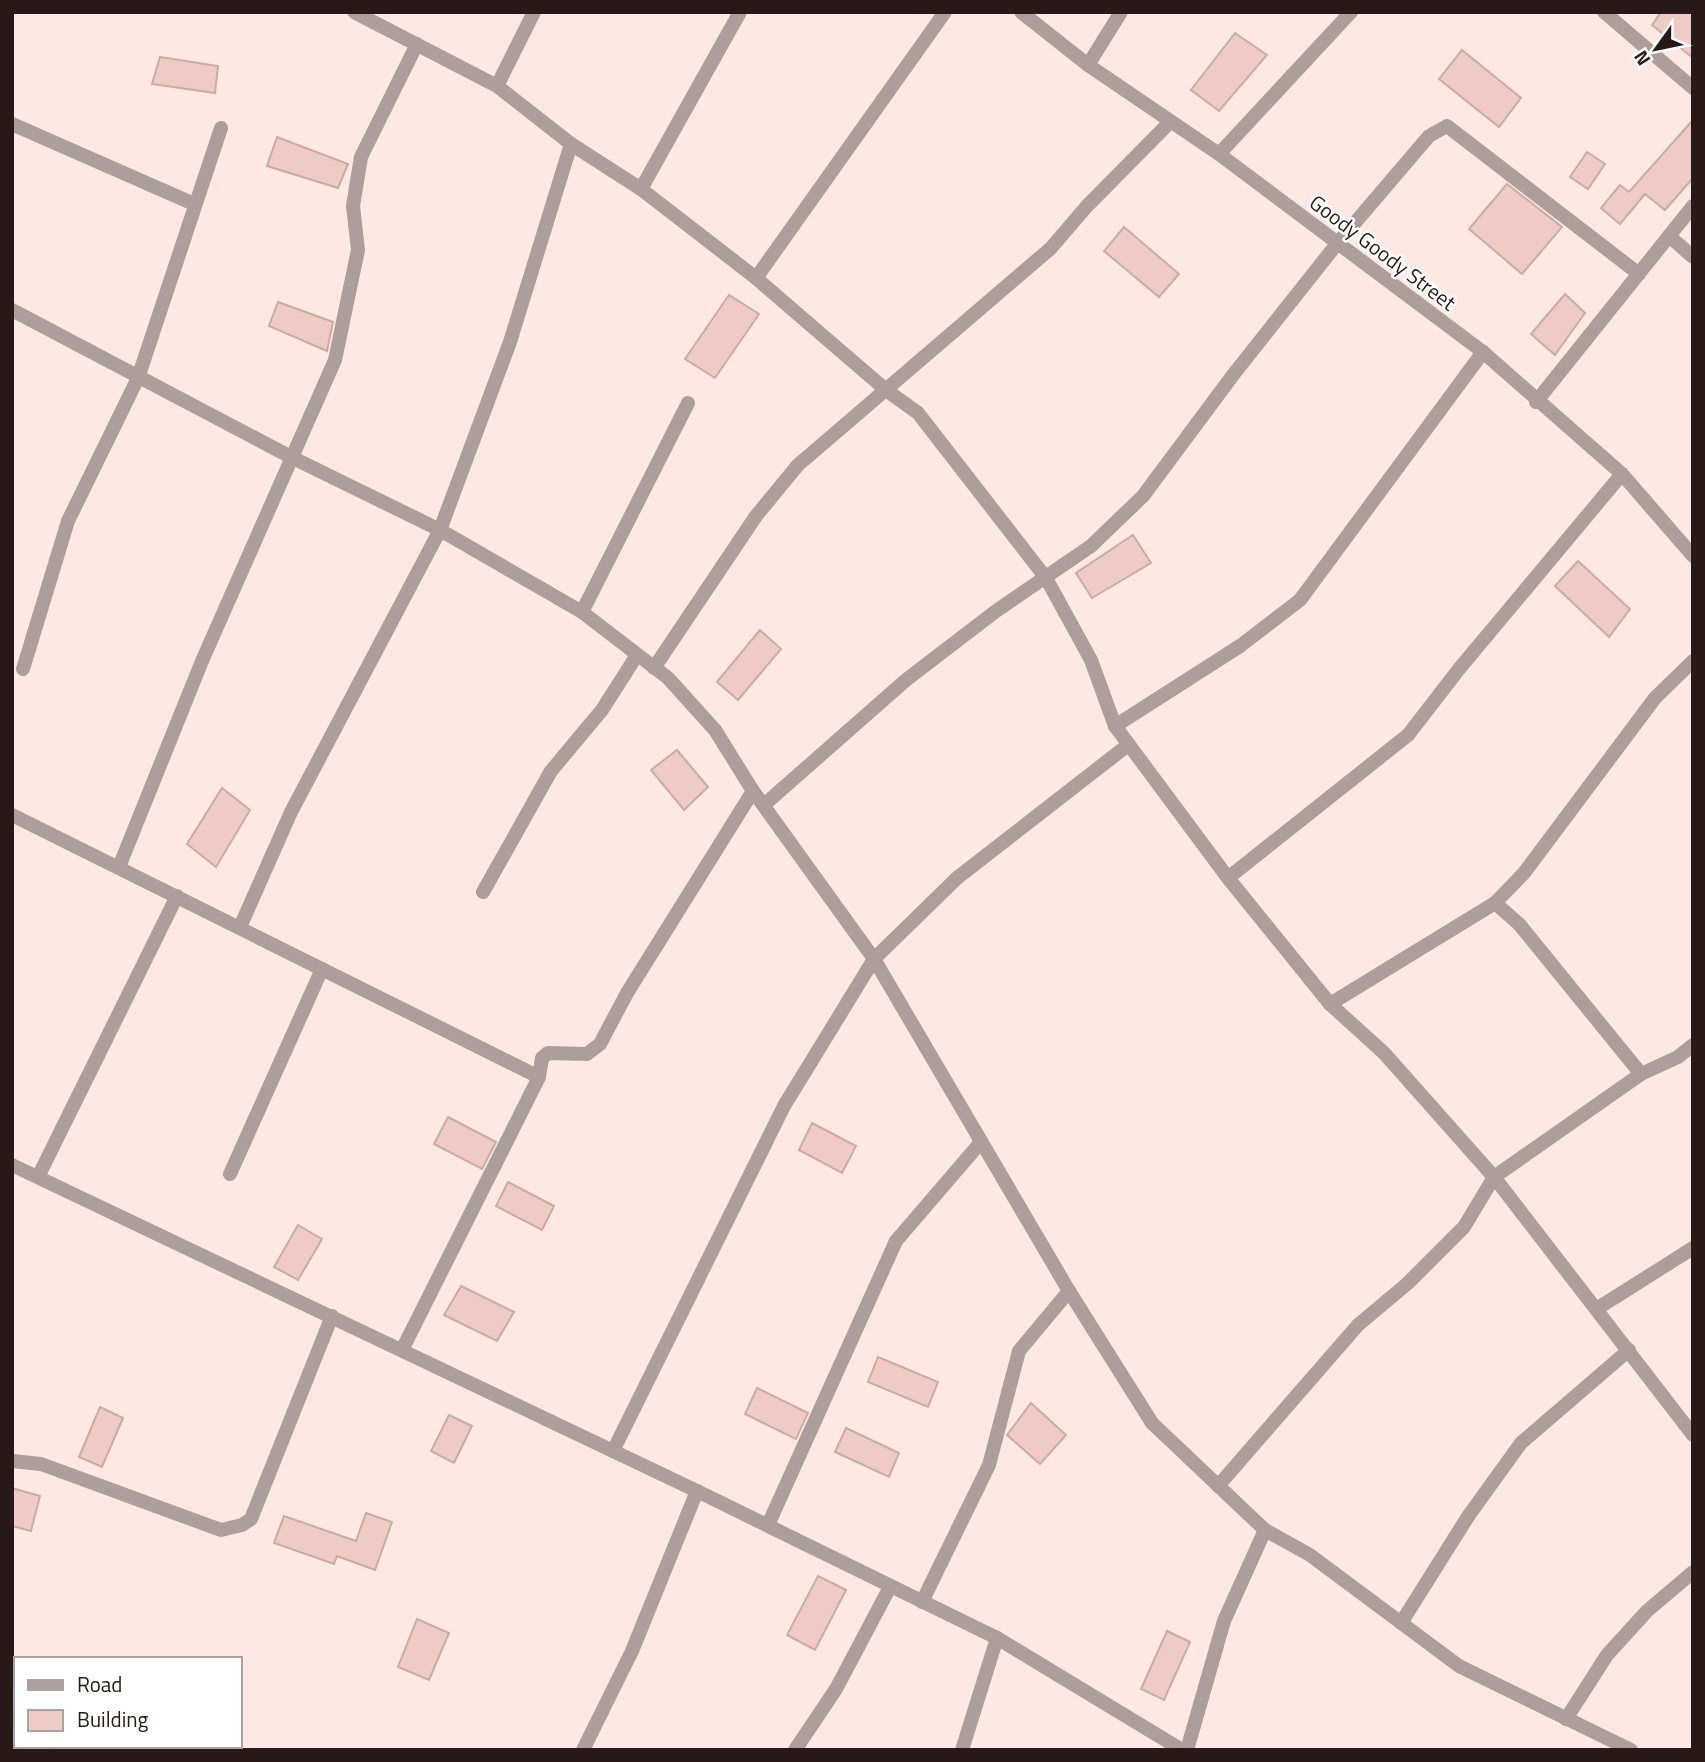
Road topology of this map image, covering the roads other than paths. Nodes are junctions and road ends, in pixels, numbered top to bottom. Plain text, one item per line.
1 (354, 12) edge
2 (534, 12) edge
3 (740, 12) edge
4 (944, 12) edge
5 (1021, 12) edge
6 (1121, 12) edge
7 (1351, 12) edge
8 (1604, 12) edge
9 (417, 44) junction
10 (1088, 65) junction
11 (497, 86) junction
12 (1693, 88) edge
13 (1170, 122) junction
14 (12, 124) edge
15 (222, 128) dead end
16 (570, 144) junction
17 (1219, 154) junction
18 (640, 189) junction
19 (194, 204) junction
20 (1693, 206) edge
21 (1669, 236) junction
22 (1336, 245) junction
23 (1693, 257) edge
24 (1639, 274) junction
25 (756, 278) junction
26 (12, 310) edge
27 (1483, 352) junction
28 (138, 378) junction
29 (886, 390) junction
30 (1536, 402) junction
31 (688, 403) dead end
32 (291, 457) junction
33 (1622, 474) junction
34 (440, 530) junction
35 (1693, 556) edge
36 (1046, 578) junction
37 (582, 612) junction
38 (637, 655) junction
39 (1693, 661) edge
40 (654, 668) junction
41 (23, 669) dead end
42 (1115, 726) junction
43 (1128, 745) junction
44 (753, 791) junction
45 (765, 804) junction
46 (12, 815) edge
47 (119, 867) junction
48 (1228, 878) junction
49 (483, 892) dead end
50 (177, 896) junction
51 (1495, 903) junction
52 (240, 927) junction
53 (874, 959) junction
54 (323, 969) junction
55 (1330, 1004) junction
56 (1693, 1045) edge
57 (1641, 1074) junction
58 (539, 1077) junction
59 (981, 1142) junction
60 (12, 1165) edge
61 (230, 1174) dead end
62 (38, 1177) junction
63 (1494, 1177) junction
64 (1693, 1248) edge
65 (1069, 1292) junction
66 (1598, 1308) junction
67 (332, 1316) junction
68 (402, 1350) junction
69 (1629, 1350) junction
70 (1693, 1435) edge
71 (613, 1451) junction
72 (12, 1461) edge
73 (1218, 1486) junction
74 (697, 1491) junction
75 (768, 1525) junction
76 (1265, 1530) junction
77 (1693, 1572) edge
78 (890, 1587) junction
79 (922, 1602) junction
80 (1401, 1623) junction
81 (997, 1638) junction
82 (1566, 1719) junction
83 (583, 1750) edge
84 (795, 1750) edge
85 (962, 1750) edge
86 (1182, 1750) edge
87 (1187, 1750) edge
88 (1631, 1750) edge

1 - 9 street
2 - 11 street
3 - 18 street
4 - 25 street
5 - 10 street, Goody Goody Street
6 - 10 street
7 - 17 street
8 - 12 street
9 - 11 street
9 - 32 street
10 - 13 street, Goody Goody Street
11 - 16 street
13 - 17 street, Goody Goody Street
13 - 29 street
14 - 19 street
15 - 19 street
16 - 18 street
16 - 34 street
17 - 22 street, Goody Goody Street
18 - 25 street
19 - 28 street
20 - 21 street
21 - 23 street
21 - 24 street
22 - 24 street
22 - 27 street, Goody Goody Street
22 - 36 street
24 - 30 street
25 - 29 street
26 - 28 street
27 - 30 street, Goody Goody Street
27 - 42 street
28 - 32 street
28 - 41 street
29 - 36 street
29 - 40 street
30 - 33 street, Goody Goody Street
31 - 37 street
32 - 34 street
32 - 47 street
33 - 35 street, Goody Goody Street
33 - 48 street
34 - 37 street
34 - 52 street
36 - 42 street
36 - 45 street
37 - 38 street
38 - 40 street
38 - 49 street
39 - 51 street
40 - 44 street
42 - 43 street
43 - 48 street
43 - 53 street
44 - 45 street
44 - 58 street
45 - 53 street
46 - 47 street
47 - 50 street
48 - 55 street
50 - 52 street
50 - 62 street
51 - 55 street
51 - 57 street
52 - 54 street
53 - 59 street
53 - 71 street
54 - 58 street
54 - 61 street
55 - 63 street
56 - 57 street
57 - 63 street
58 - 68 street
59 - 65 street
59 - 75 street
60 - 62 street
62 - 67 street
63 - 66 street
63 - 73 street
64 - 66 street
65 - 73 street
65 - 79 street
66 - 69 street
67 - 68 street
67 - 72 street
68 - 71 street
69 - 70 street
69 - 80 street
71 - 74 street
73 - 76 street
74 - 75 street
74 - 83 street
75 - 78 street
76 - 80 street
76 - 87 street
77 - 82 street
78 - 79 street
78 - 84 street
79 - 81 street
80 - 82 street
81 - 85 street
81 - 86 street
82 - 88 street

